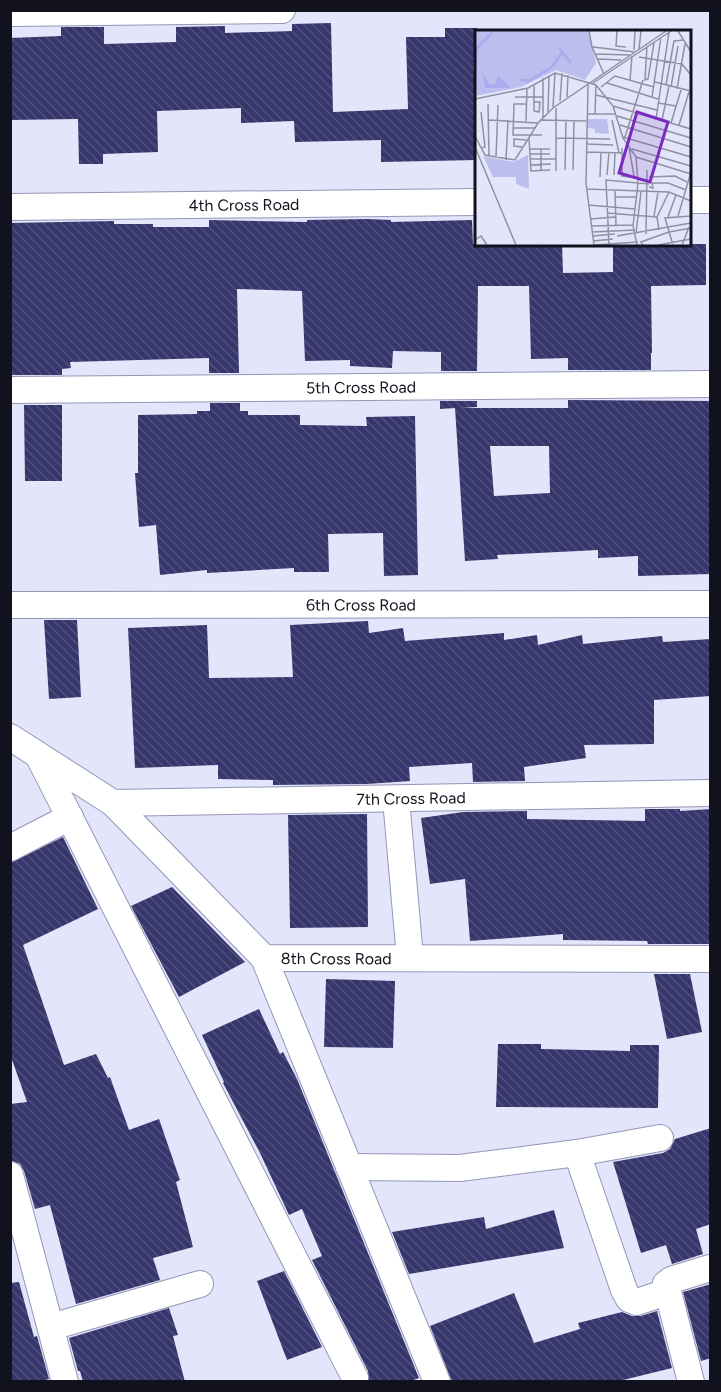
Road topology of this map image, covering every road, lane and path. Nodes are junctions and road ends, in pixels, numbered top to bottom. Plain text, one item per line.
1 (282, 10) edge
2 (10, 13) edge
3 (691, 200) edge
4 (711, 200) edge
5 (475, 202) edge
6 (10, 207) edge
7 (711, 384) edge
8 (10, 390) edge
9 (711, 604) edge
10 (10, 605) edge
11 (10, 737) edge
12 (39, 757) junction
13 (711, 793) edge
14 (396, 798) junction
15 (113, 803) junction
16 (70, 817) junction
17 (10, 848) edge
18 (264, 958) junction
19 (410, 958) junction
20 (711, 959) edge
21 (660, 1138) dead end
22 (577, 1153) junction
23 (349, 1167) junction
24 (10, 1176) edge
25 (711, 1268) edge
26 (200, 1284) dead end
27 (667, 1292) junction
28 (51, 1327) junction
29 (350, 1380) edge
30 (65, 1382) edge
31 (437, 1382) edge
32 (691, 1382) edge

1 - 2 street
3 - 4 street
5 - 6 street, 4th Cross Road
7 - 8 street, 5th Cross Road
9 - 10 street, 6th Cross Road
11 - 12 street, 8th Cross Road
12 - 15 street, 8th Cross Road
12 - 16 street
13 - 14 street, 7th Cross Road
14 - 15 street, 7th Cross Road
14 - 19 street
15 - 18 street, 8th Cross Road
16 - 17 street
16 - 29 street
18 - 19 street, 8th Cross Road
18 - 23 street
19 - 20 street, 8th Cross Road
21 - 22 street
22 - 23 street
22 - 27 street
23 - 31 street
24 - 28 street
25 - 27 street
26 - 28 street
27 - 32 street
28 - 30 street

